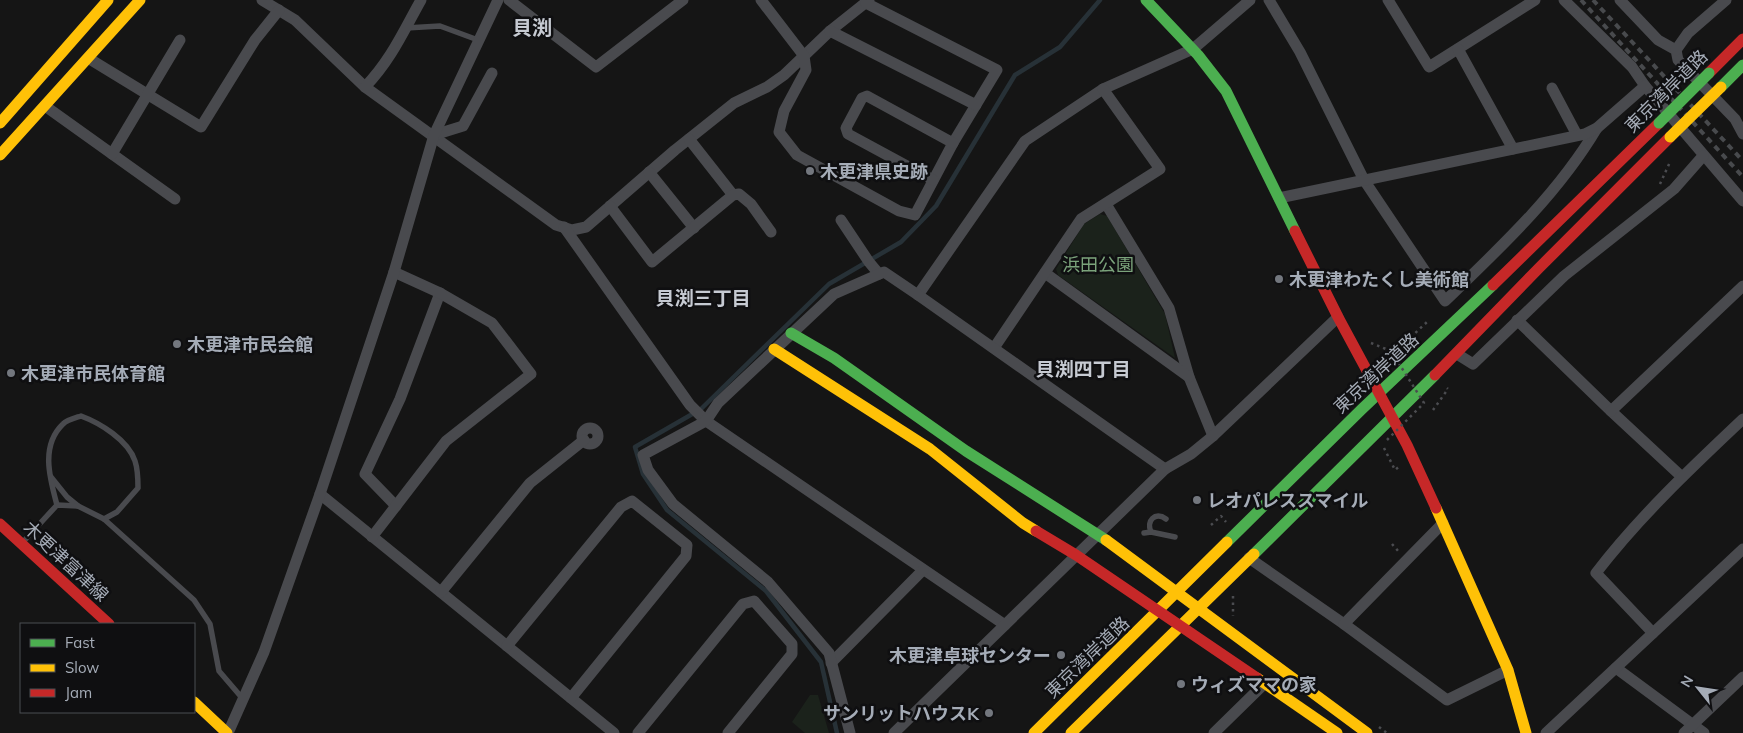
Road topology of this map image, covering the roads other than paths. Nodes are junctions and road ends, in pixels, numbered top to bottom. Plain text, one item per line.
1 (108, 0) edge
2 (140, 0) edge
3 (262, 0) edge
4 (421, 0) edge
5 (498, 0) edge
6 (509, 0) edge
7 (684, 0) edge
8 (761, 0) edge
9 (1146, 0) edge
10 (1250, 0) edge
11 (1269, 0) edge
12 (1388, 0) edge
13 (1536, 0) edge
14 (1564, 0) edge
15 (1620, 0) edge
16 (1726, 0) edge
17 (868, 1) edge
18 (279, 10) junction
19 (406, 28) junction
20 (830, 31) junction
21 (1743, 39) edge
22 (180, 40) dead end
23 (478, 40) junction
24 (1193, 49) junction
25 (1458, 49) junction
26 (1676, 50) junction
27 (804, 56) junction
28 (88, 58) junction
29 (1743, 65) edge
30 (492, 73) dead end
31 (365, 86) junction
32 (1644, 86) junction
33 (1552, 88) dead end
34 (1103, 89) junction
35 (147, 94) junction
36 (44, 106) junction
37 (976, 106) junction
38 (1739, 118) edge
39 (0, 123) edge
40 (1597, 128) junction
41 (1743, 134) edge
42 (434, 135) junction
43 (1577, 135) junction
44 (689, 139) junction
45 (953, 143) junction
46 (1513, 149) junction
47 (112, 154) junction
48 (0, 155) edge
49 (1703, 156) junction
50 (649, 172) junction
51 (933, 180) junction
52 (1364, 180) junction
53 (733, 194) junction
54 (1278, 198) junction
55 (175, 199) dead end
56 (1743, 201) edge
57 (1106, 204) junction
58 (610, 206) junction
59 (841, 220) dead end
60 (564, 227) junction
61 (694, 228) junction
62 (771, 232) dead end
63 (394, 272) junction
64 (1045, 272) junction
65 (879, 274) junction
66 (1743, 286) edge
67 (440, 293) junction
68 (918, 295) junction
69 (1338, 317) junction
70 (1517, 320) junction
71 (791, 333) junction
72 (994, 348) junction
73 (774, 349) junction
74 (1457, 354) junction
75 (1189, 377) junction
76 (1379, 394) junction
77 (1611, 411) junction
78 (1392, 417) junction
79 (1743, 420) edge
80 (706, 421) junction
81 (1213, 436) junction
82 (584, 440) dead end
83 (1165, 468) junction
84 (50, 476) junction
85 (1682, 477) junction
86 (320, 494) junction
87 (58, 505) junction
88 (78, 506) junction
89 (396, 506) junction
90 (104, 519) junction
91 (1166, 519) dead end
92 (1443, 523) junction
93 (0, 524) edge
94 (1151, 532) junction
95 (1098, 534) junction
96 (1144, 534) dead end
97 (372, 537) junction
98 (1175, 537) dead end
99 (22, 544) junction
100 (1743, 549) edge
101 (1076, 556) junction
102 (1249, 558) junction
103 (923, 570) junction
104 (441, 592) junction
105 (1177, 592) junction
106 (1199, 608) junction
107 (1158, 612) junction
108 (108, 623) edge
109 (1344, 624) junction
110 (1005, 625) junction
111 (1180, 627) junction
112 (1653, 633) junction
113 (507, 646) junction
114 (831, 663) junction
115 (1616, 668) junction
116 (1508, 670) junction
117 (1743, 677) edge
118 (1264, 684) junction
119 (571, 698) junction
120 (243, 700) junction
121 (195, 703) edge
122 (1688, 729) edge
123 (227, 733) edge
124 (614, 733) edge
125 (638, 733) edge
126 (728, 733) edge
127 (850, 733) edge
128 (894, 733) edge
129 (1034, 733) edge
130 (1071, 733) edge
131 (1214, 733) edge
132 (1337, 733) edge
133 (1367, 733) edge
134 (1526, 733) edge
135 (1546, 733) edge
136 (1704, 733) edge

1 - 39 main road
2 - 28 main road
3 - 18 street
4 - 19 street
5 - 23 street
6 - 7 street
8 - 27 street
9 - 24 main road
10 - 24 street
11 - 52 street
12 - 25 street
13 - 25 street
14 - 32 street
15 - 26 street
16 - 26 street
17 - 20 street
17 - 37 street
18 - 31 street
18 - 35 street
19 - 23 lane
19 - 31 street
20 - 27 street
20 - 37 street
21 - 76 main road, 東京湾岸道路, bridge
22 - 35 street
23 - 42 street
24 - 34 street
24 - 54 main road
25 - 46 street
26 - 38 street
27 - 44 street
27 - 51 street
28 - 35 street
28 - 36 main road
29 - 74 main road, 東京湾岸道路, bridge
30 - 42 street
31 - 42 street
32 - 40 street
32 - 49 street
33 - 43 street
34 - 57 street
34 - 68 street
35 - 47 street
36 - 47 street
36 - 48 main road
37 - 45 street
38 - 41 street
40 - 43 street
40 - 52 street
42 - 60 street
42 - 63 street
43 - 46 street
44 - 50 street
44 - 53 street
45 - 51 street
45 - 51 street
46 - 52 street
47 - 55 street
49 - 56 street
49 - 70 street
50 - 58 street
50 - 61 street
52 - 54 street
53 - 61 street
53 - 62 street
54 - 69 main road
57 - 64 street
57 - 75 street
58 - 60 street
58 - 61 street
59 - 65 street
60 - 80 street
63 - 67 street
63 - 86 street
64 - 72 street
64 - 75 street
65 - 68 street
65 - 71 street
66 - 77 street
67 - 89 street
67 - 89 street
68 - 72 street
69 - 76 main road
69 - 81 street
70 - 74 street
70 - 77 street
71 - 73 street
71 - 95 main road
72 - 83 street
73 - 80 street
73 - 101 main road
74 - 78 main road, 東京湾岸道路
75 - 81 street
76 - 78 main road
76 - 105 main road, 東京湾岸道路
77 - 85 street
78 - 92 main road
78 - 102 main road, 東京湾岸道路
79 - 85 street
80 - 103 street
80 - 114 street
81 - 83 street
82 - 104 street
83 - 95 street
84 - 87 lane
84 - 88 lane
84 - 90 lane
85 - 112 street
86 - 97 street
86 - 120 street
87 - 88 lane
87 - 99 lane
88 - 90 lane
89 - 97 street
90 - 120 lane
91 - 94 lane
92 - 109 street
92 - 116 main road
93 - 99 main road, 木更津富津線
94 - 96 lane
94 - 98 lane
95 - 101 street
95 - 105 main road
97 - 104 street
99 - 108 main road, 木更津富津線
100 - 112 street
101 - 107 main road
101 - 110 street
102 - 106 main road, 東京湾岸道路
102 - 109 street
103 - 110 street
103 - 114 street
104 - 113 street
105 - 106 main road
105 - 107 main road, 東京湾岸道路
106 - 111 main road, 東京湾岸道路
106 - 133 main road
107 - 111 main road
107 - 129 main road, 東京湾岸道路
109 - 116 street
110 - 128 street
111 - 118 main road
111 - 130 main road, 東京湾岸道路
112 - 115 street
113 - 119 street
113 - 119 street
114 - 127 street
115 - 122 street
115 - 135 street
116 - 134 main road
117 - 122 street
118 - 131 street
118 - 132 main road
119 - 124 street
120 - 123 street
121 - 123 main road
122 - 136 street
125 - 126 street

